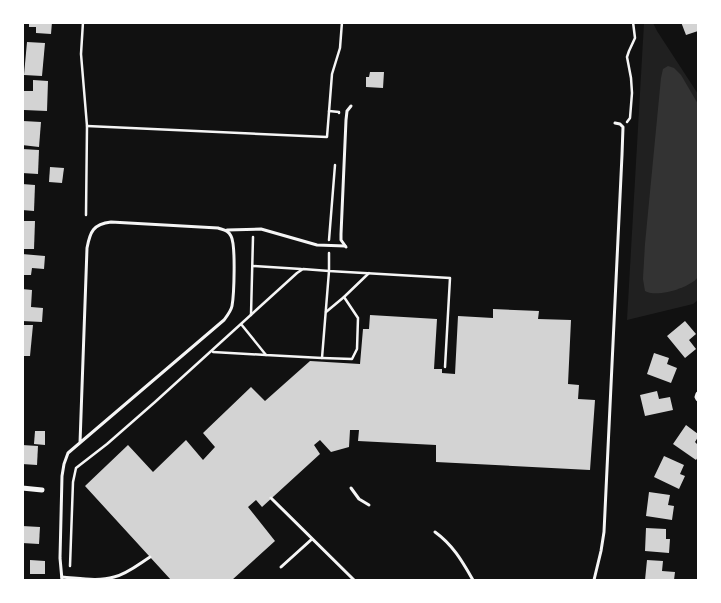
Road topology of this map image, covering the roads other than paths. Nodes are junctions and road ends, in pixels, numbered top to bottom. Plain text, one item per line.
1 (351, 106) dead end
2 (615, 123) dead end
3 (227, 230) junction
4 (698, 394) edge
5 (698, 399) edge
6 (80, 442) junction
7 (22, 488) edge
8 (350, 488) dead end
9 (42, 490) dead end
10 (271, 498) dead end
11 (369, 505) dead end
12 (435, 532) dead end
13 (312, 539) junction
14 (150, 557) dead end
15 (281, 567) dead end
16 (62, 579) edge
17 (354, 580) edge
18 (473, 580) edge
19 (594, 580) edge

1 - 3 lane
2 - 19 lane
3 - 6 lane
3 - 6 lane
4 - 5 street
6 - 16 lane
7 - 9 street
8 - 11 lane
10 - 13 lane
12 - 18 lane
13 - 15 lane
13 - 17 lane
14 - 16 lane

